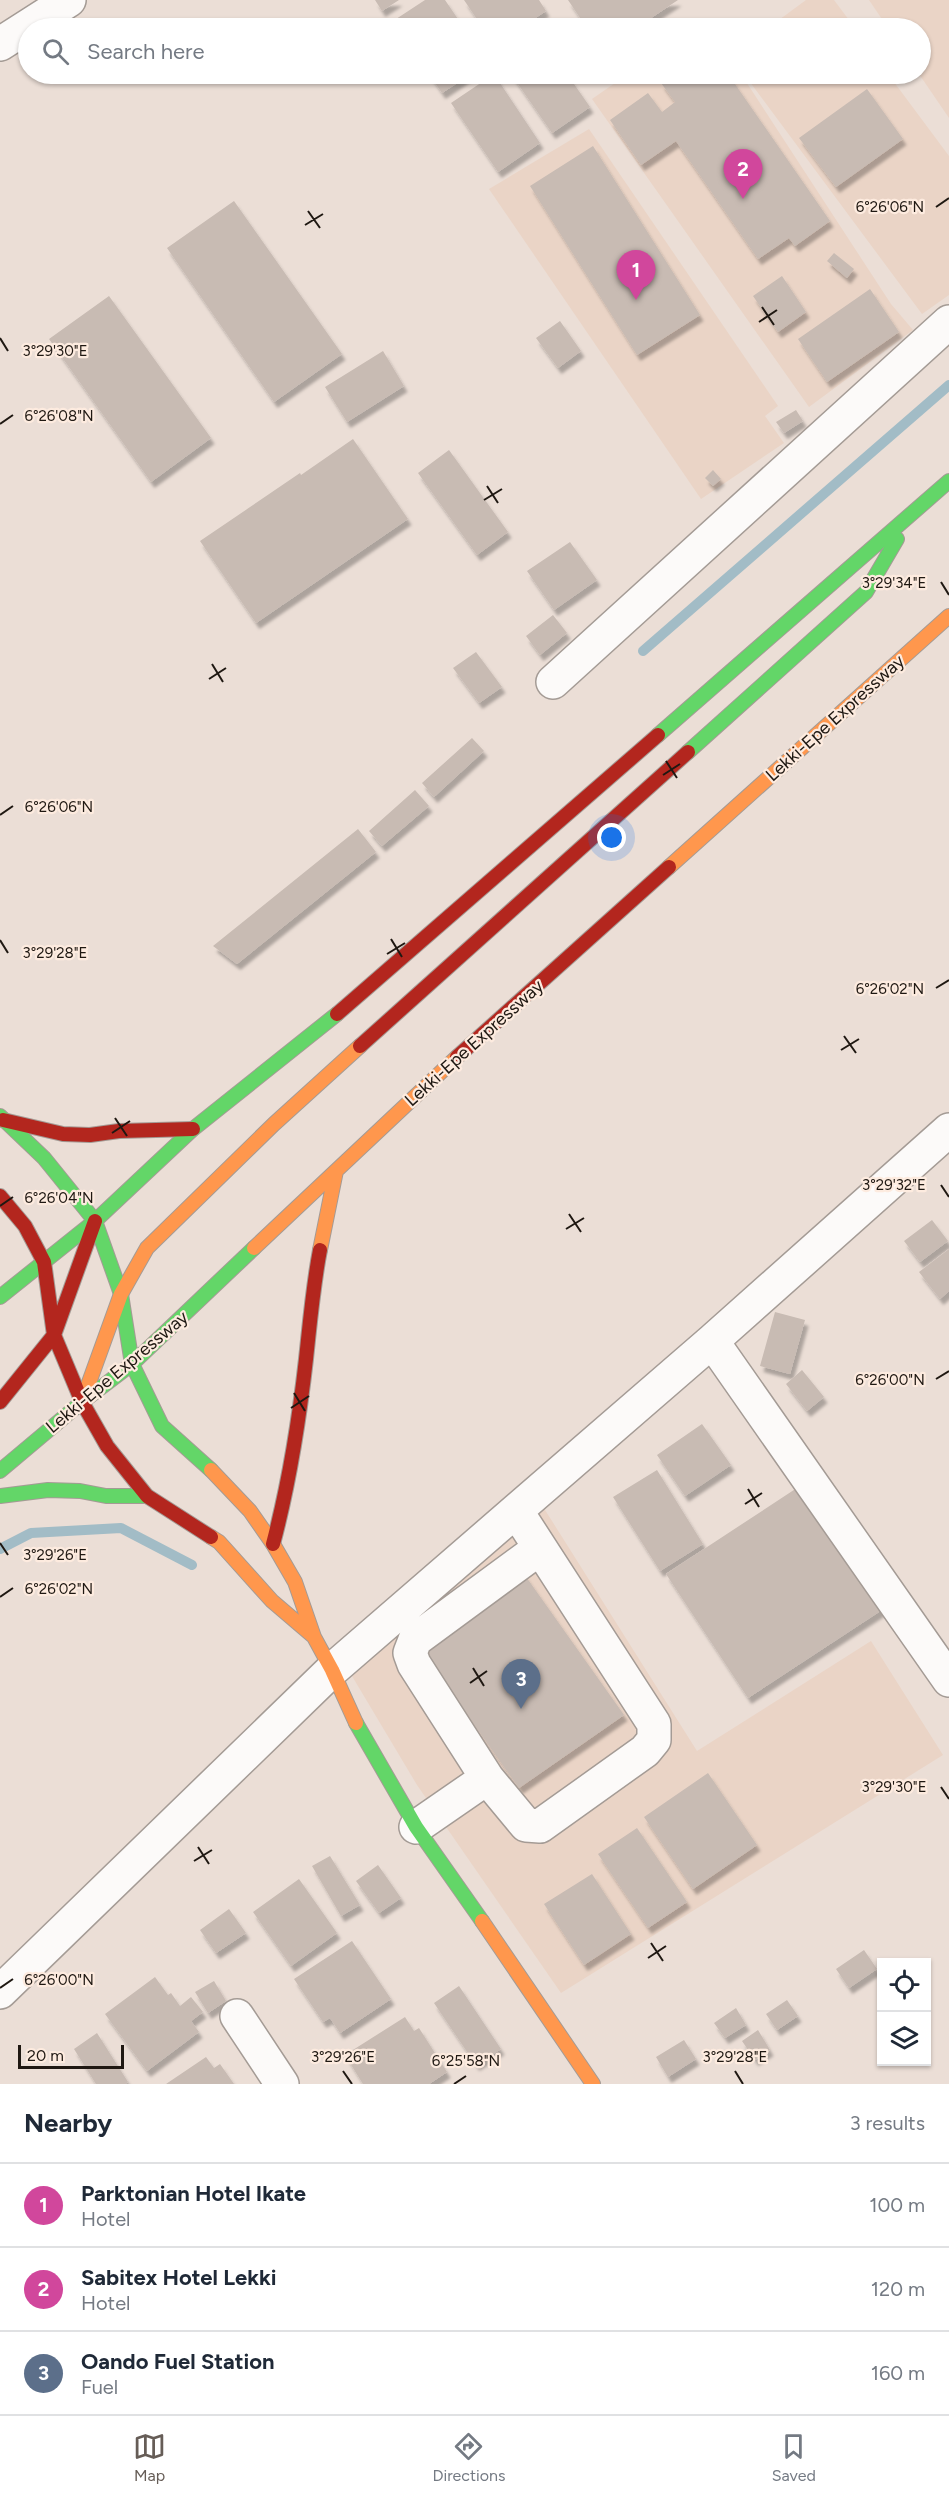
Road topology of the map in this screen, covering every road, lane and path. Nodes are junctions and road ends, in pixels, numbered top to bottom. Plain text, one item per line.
1 (69, 0) edge
2 (41, 18) edge
3 (18, 33) edge
4 (0, 44) edge
5 (949, 322) edge
6 (949, 481) edge
7 (912, 514) junction
8 (949, 616) edge
9 (553, 682) dead end
10 (2, 1118) edge
11 (194, 1129) junction
12 (949, 1130) edge
13 (336, 1171) junction
14 (0, 1196) edge
15 (95, 1221) junction
16 (44, 1262) junction
17 (121, 1294) junction
18 (0, 1297) edge
19 (54, 1335) junction
20 (712, 1341) junction
21 (132, 1364) junction
22 (0, 1402) edge
23 (82, 1402) junction
24 (0, 1471) edge
25 (0, 1496) edge
26 (147, 1496) junction
27 (517, 1512) junction
28 (273, 1544) junction
29 (540, 1548) junction
30 (315, 1637) junction
31 (332, 1670) junction
32 (949, 1680) edge
33 (487, 1778) junction
34 (416, 1827) junction
35 (0, 1992) edge
36 (237, 2016) dead end
37 (282, 2084) edge
38 (592, 2084) edge

1 - 2 street
3 - 4 street
5 - 9 street
6 - 7 main road
7 - 11 main road
7 - 17 main road
8 - 13 main road, Lekki-Epe Expressway
10 - 11 main road
10 - 15 main road
11 - 15 main road
12 - 20 street
13 - 21 main road, Lekki-Epe Expressway
13 - 28 main road
14 - 16 main road
15 - 16 main road
15 - 17 main road
15 - 19 main road
16 - 18 main road
16 - 19 main road
17 - 21 main road
17 - 23 main road
19 - 22 main road
19 - 23 main road
20 - 27 street
20 - 32 street
21 - 23 main road, Lekki-Epe Expressway
21 - 28 main road
23 - 24 main road, Lekki-Epe Expressway
23 - 26 main road
25 - 26 main road
26 - 30 main road
27 - 29 street
27 - 31 street
28 - 30 main road
29 - 33 street
29 - 33 street
30 - 31 main road
31 - 34 main road
31 - 35 street
33 - 34 street
34 - 38 main road
36 - 37 street

